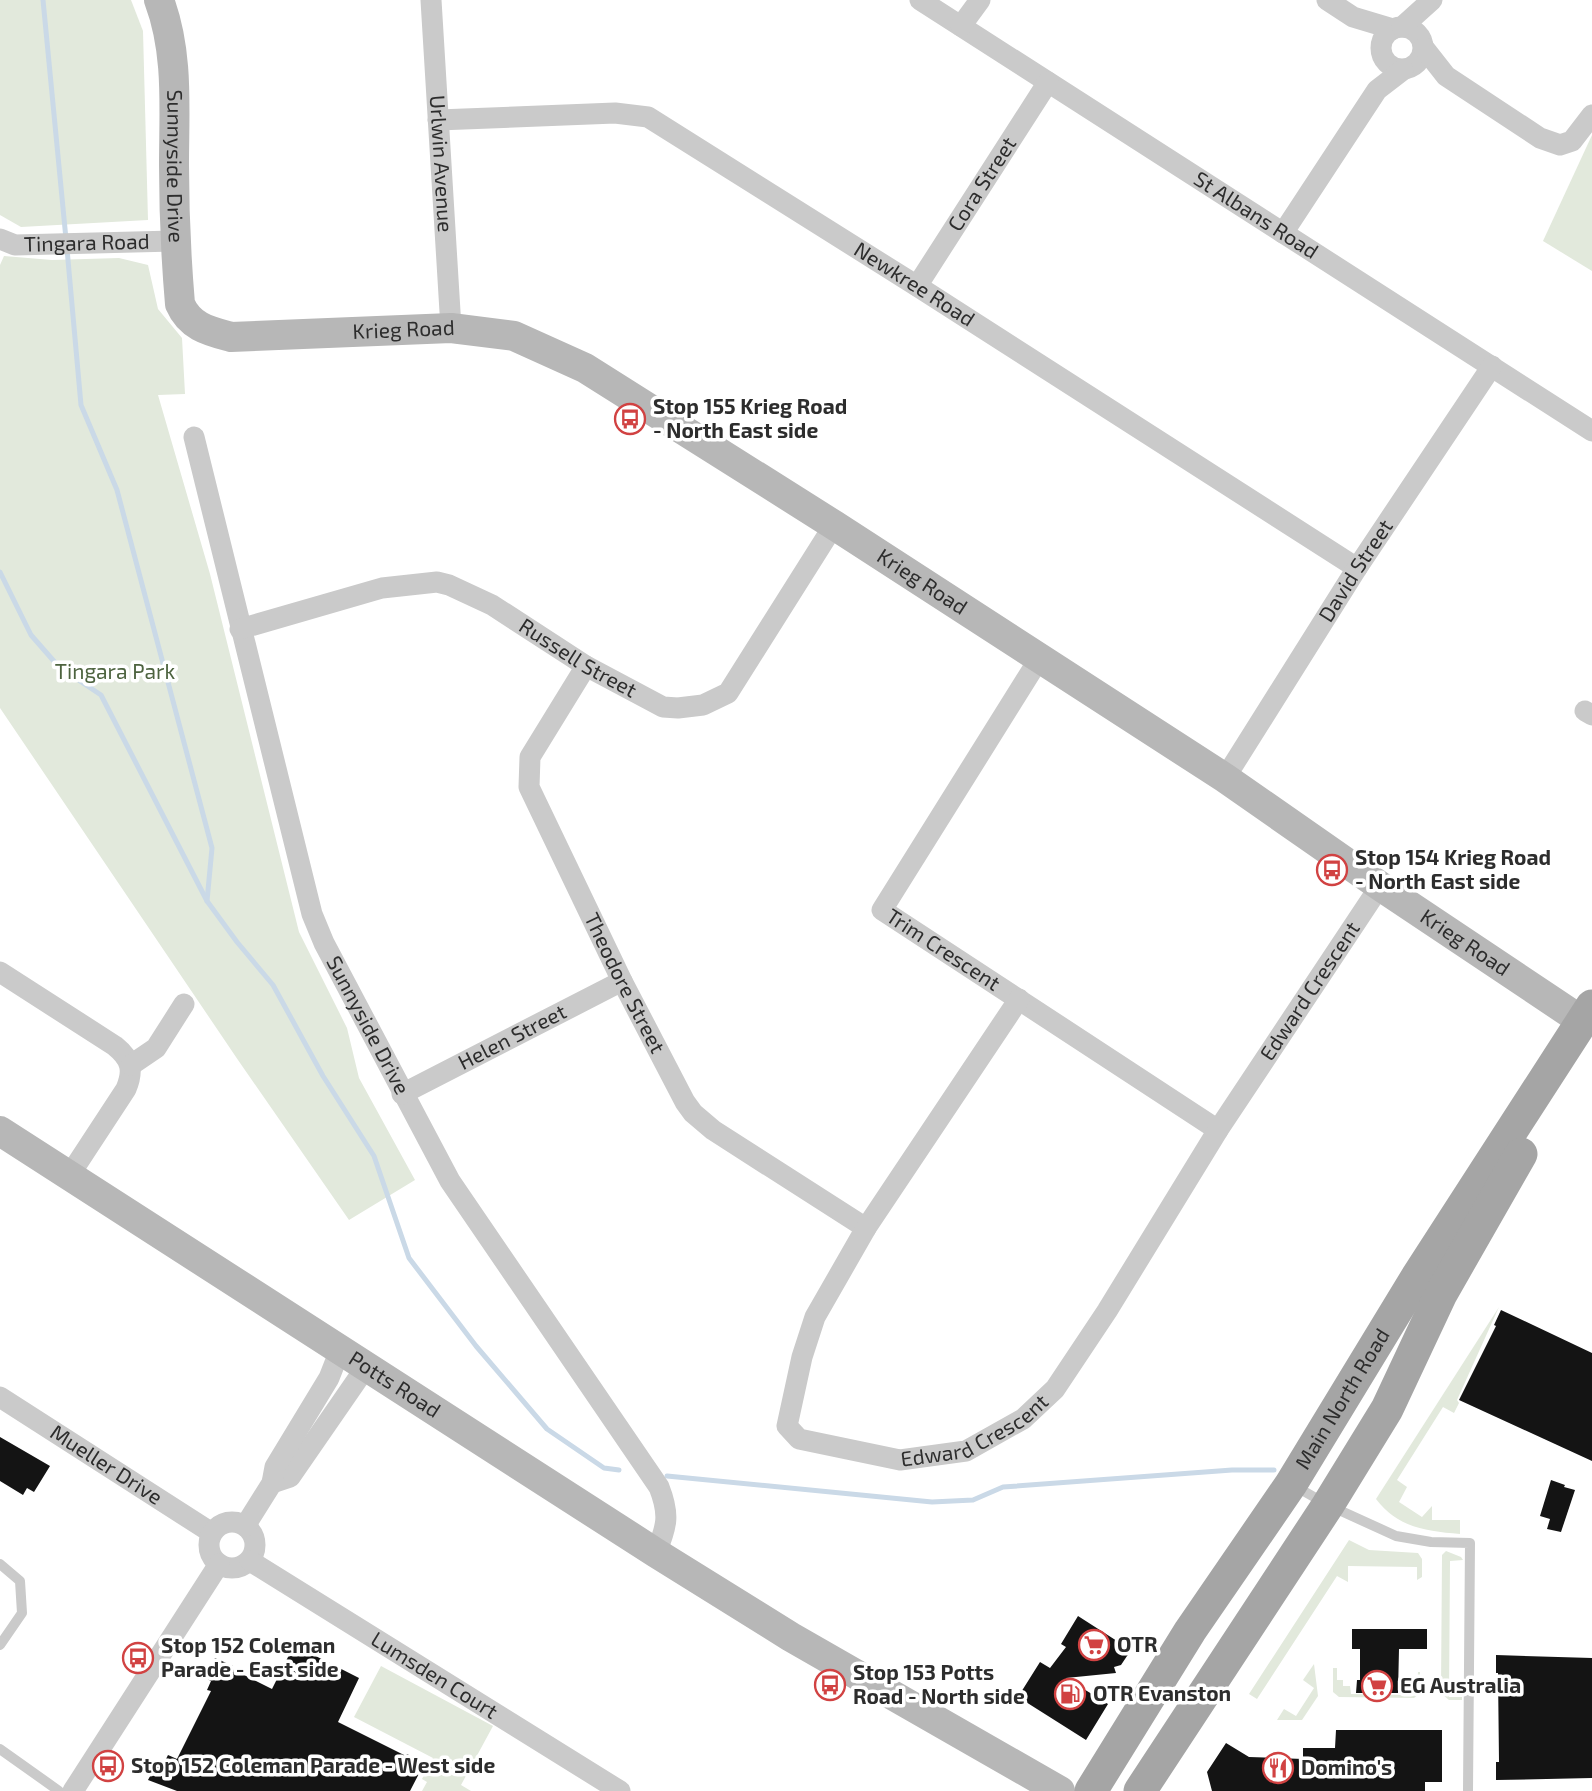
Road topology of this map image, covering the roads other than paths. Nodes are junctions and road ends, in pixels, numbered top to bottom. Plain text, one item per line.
1 (159, 0) edge
2 (431, 0) edge
3 (920, 0) edge
4 (980, 0) edge
5 (1327, 0) edge
6 (1433, 0) edge
7 (1353, 17) junction
8 (961, 26) junction
9 (1397, 28) junction
10 (1423, 43) junction
11 (1382, 54) junction
12 (1407, 69) junction
13 (1446, 76) junction
14 (1048, 82) junction
15 (1377, 90) junction
16 (1592, 115) edge
17 (438, 120) junction
18 (1283, 233) junction
19 (0, 239) edge
20 (174, 241) junction
21 (917, 286) junction
22 (200, 328) joint
23 (451, 328) junction
24 (1492, 366) junction
25 (1592, 431) edge
26 (194, 437) dead end
27 (834, 525) junction
28 (1357, 568) junction
29 (240, 629) junction
30 (1039, 659) junction
31 (586, 666) junction
32 (1225, 778) junction
33 (1380, 886) junction
34 (0, 972) edge
35 (622, 981) junction
36 (1019, 999) junction
37 (184, 1004) dead end
38 (1588, 1027) edge
39 (131, 1065) junction
40 (402, 1094) junction
41 (1218, 1130) junction
42 (0, 1132) edge
43 (69, 1176) junction
44 (866, 1228) junction
45 (340, 1350) junction
46 (366, 1367) junction
47 (0, 1396) edge
48 (272, 1483) junction
49 (1291, 1484) junction
50 (1328, 1505) junction
51 (245, 1526) junction
52 (212, 1533) junction
53 (656, 1553) junction
54 (250, 1561) junction
55 (0, 1564) edge
56 (219, 1564) junction
57 (791, 1637) junction
58 (0, 1645) edge
59 (0, 1749) edge
60 (59, 1791) edge
61 (74, 1791) edge
62 (620, 1791) edge
63 (1019, 1791) edge
64 (1060, 1791) edge
65 (1091, 1791) edge
66 (1140, 1791) edge
67 (1468, 1791) edge

1 - 20 street, Sunnyside Drive
2 - 17 street, Urlwin Avenue
3 - 8 street, St Albans Road
4 - 8 street
5 - 7 street
6 - 9 street
6 - 10 street
7 - 9 street
7 - 11 street
8 - 14 street, St Albans Road
9 - 10 street
9 - 11 street
10 - 12 street
10 - 13 street
11 - 12 street
11 - 15 street
12 - 13 street
12 - 15 street
13 - 16 street
14 - 18 street, St Albans Road
14 - 21 street, Cora Street
15 - 18 street
17 - 21 street, Newkree Road
17 - 23 street, Urlwin Avenue
18 - 24 street, St Albans Road
19 - 20 street, Tingara Road
20 - 22 street, Sunnyside Drive
21 - 28 street, Newkree Road
22 - 23 street, Krieg Road
23 - 27 street, Krieg Road
24 - 25 street, St Albans Road
24 - 28 street, David Street
26 - 29 street, Sunnyside Drive
27 - 30 street, Krieg Road
27 - 31 street, Russell Street
28 - 32 street, David Street
29 - 31 street, Russell Street
29 - 40 street, Sunnyside Drive
30 - 32 street, Krieg Road
30 - 36 street, Trim Crescent
31 - 35 street, Theodore Street
32 - 33 street, Krieg Road
33 - 38 street, Krieg Road
33 - 41 street, Edward Crescent
34 - 39 street
35 - 40 street, Helen Street
35 - 44 street, Theodore Street
36 - 41 street, Trim Crescent
36 - 44 street, Edward Crescent
37 - 39 street
38 - 49 main road, Main North Road
38 - 50 main road, Main North Road
39 - 43 street
40 - 53 street, Sunnyside Drive
41 - 44 street, Edward Crescent
42 - 43 street, Potts Road
43 - 45 street, Potts Road
45 - 46 street, Potts Road
45 - 48 street
46 - 48 street
46 - 53 street, Potts Road
47 - 52 street, Mueller Drive
48 - 51 street
49 - 50 lane
49 - 65 main road, Main North Road
50 - 66 main road, Main North Road
50 - 67 lane
51 - 52 street
51 - 54 street
52 - 56 street
53 - 57 street, Potts Road
54 - 56 street
54 - 62 street, Lumsden Court
55 - 58 lane
56 - 61 street
57 - 63 street, Potts Road
57 - 64 street, Potts Road
59 - 60 lane

